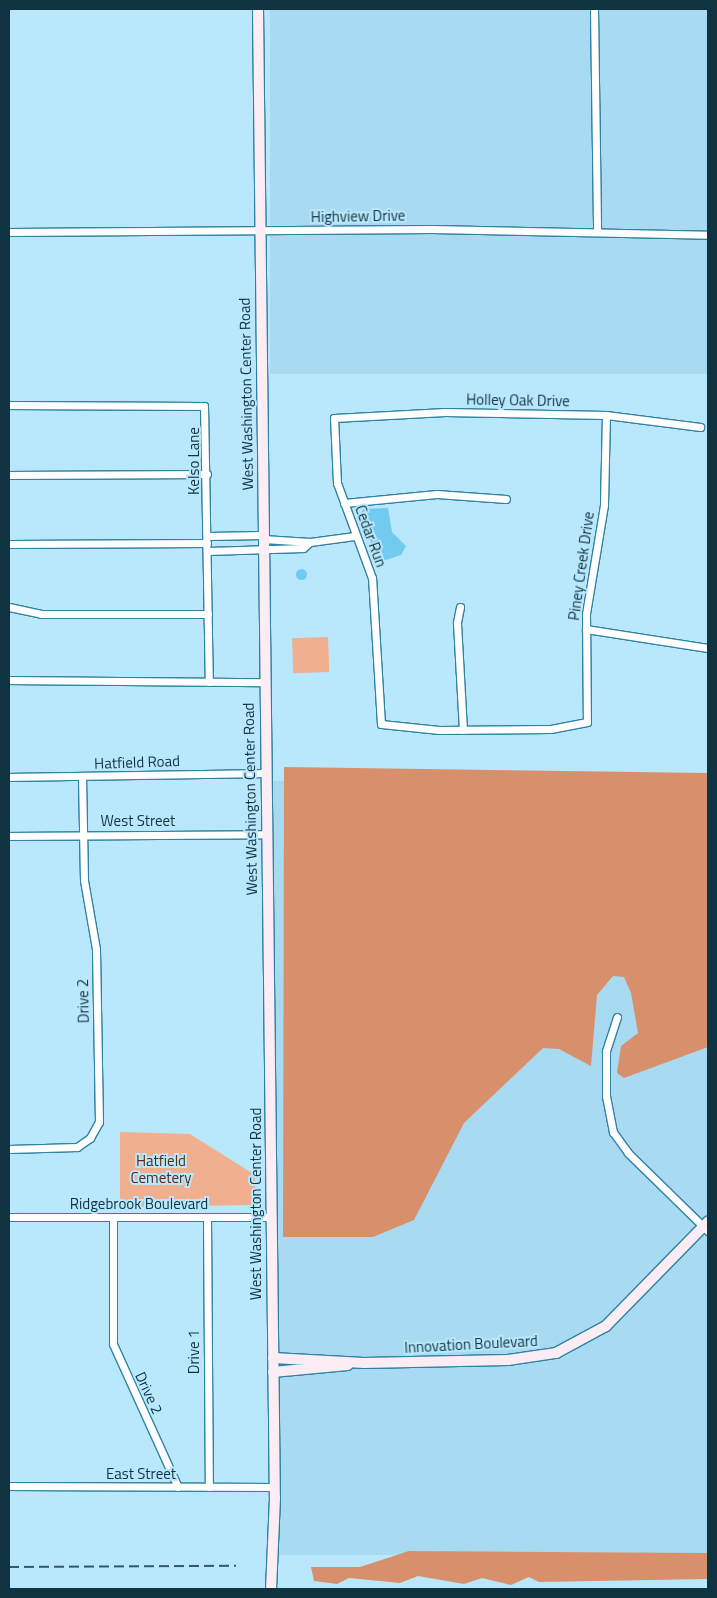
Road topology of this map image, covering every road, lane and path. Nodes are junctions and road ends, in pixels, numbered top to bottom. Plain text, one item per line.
1 (258, 9) edge
2 (594, 9) edge
3 (258, 231) junction
4 (597, 231) junction
5 (9, 232) edge
6 (708, 235) edge
7 (9, 405) edge
8 (606, 415) junction
9 (334, 418) joint
10 (700, 427) dead end
11 (207, 474) junction
12 (9, 475) edge
13 (506, 499) dead end
14 (344, 504) junction
15 (356, 536) junction
16 (263, 537) junction
17 (310, 542) junction
18 (208, 543) junction
19 (9, 544) edge
20 (263, 550) junction
21 (9, 607) edge
22 (460, 607) dead end
23 (208, 614) junction
24 (586, 628) junction
25 (708, 648) edge
26 (9, 680) edge
27 (209, 682) junction
28 (262, 682) junction
29 (463, 730) junction
30 (266, 773) junction
31 (9, 778) edge
32 (82, 778) junction
33 (267, 834) junction
34 (83, 835) junction
35 (9, 836) edge
36 (617, 1017) dead end
37 (9, 1149) edge
38 (9, 1217) edge
39 (113, 1217) junction
40 (270, 1217) junction
41 (207, 1218) junction
42 (707, 1226) edge
43 (272, 1358) junction
44 (364, 1363) junction
45 (273, 1372) junction
46 (9, 1486) edge
47 (178, 1487) junction
48 (209, 1487) junction
49 (274, 1487) junction
50 (271, 1589) edge

1 - 3 main road, West Washington Center Road
2 - 4 street
3 - 4 street, Highview Drive
3 - 5 street, Highview Drive
3 - 16 main road, West Washington Center Road
4 - 6 street, Highview Drive
7 - 11 street, Kelso Lane
8 - 9 street, Holley Oak Drive
8 - 10 street, Holley Oak Drive
8 - 24 street, Piney Creek Drive
9 - 14 street, Cedar Run
11 - 12 street
11 - 18 street, Kelso Lane
13 - 14 street
14 - 15 street, Cedar Run
15 - 17 street
15 - 29 street, Cedar Run
16 - 17 street
16 - 18 street
16 - 20 main road, West Washington Center Road
17 - 20 street
18 - 19 street
18 - 20 street
18 - 23 street, Kelso Lane
20 - 28 main road, West Washington Center Road
21 - 23 street
22 - 29 street
23 - 27 street, Kelso Lane
24 - 25 street
24 - 29 street, Piney Creek Drive
26 - 27 street
27 - 28 street
28 - 30 main road, West Washington Center Road
30 - 32 street, Hatfield Road
30 - 33 main road, West Washington Center Road
31 - 32 street, Hatfield Road
32 - 34 street, Drive 2
33 - 34 street, West Street
33 - 40 main road, West Washington Center Road
34 - 35 street, West Street
34 - 37 street, Drive 2
36 - 42 street
38 - 39 street, Ridgebrook Boulevard
39 - 41 street, Ridgebrook Boulevard
39 - 47 street, Drive 2
40 - 41 street, Ridgebrook Boulevard
40 - 43 main road, West Washington Center Road
41 - 48 street, Drive 1
42 - 44 main road, Innovation Boulevard
43 - 44 main road, Innovation Boulevard
43 - 45 main road, West Washington Center Road
44 - 45 main road, Innovation Boulevard
45 - 49 main road, West Washington Center Road
46 - 47 street, East Street
47 - 48 street, East Street
48 - 49 street, East Street
49 - 50 main road, West Washington Center Road

